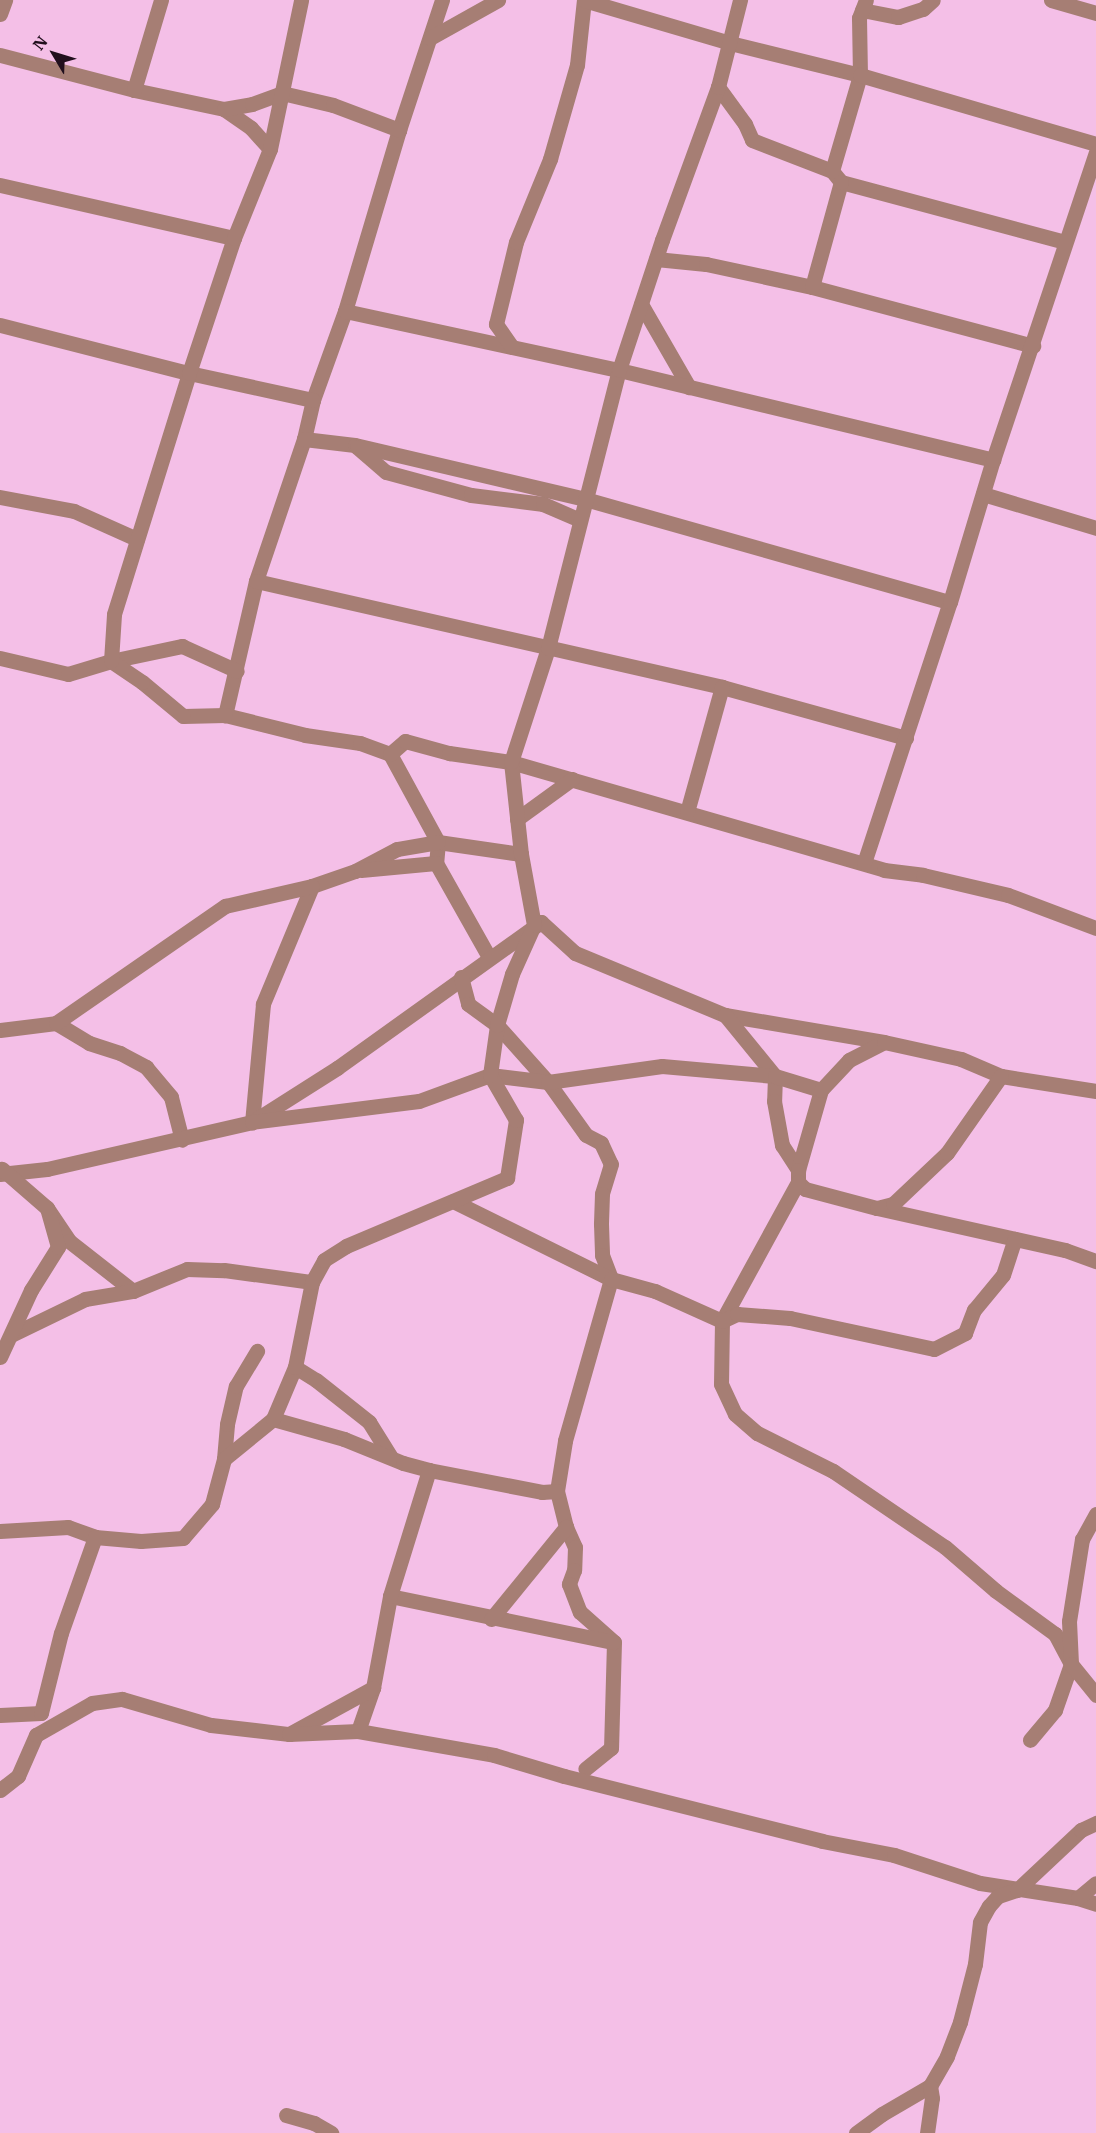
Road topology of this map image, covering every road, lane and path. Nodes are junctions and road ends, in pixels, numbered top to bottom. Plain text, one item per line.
1 (4, 0) edge
2 (161, 0) edge
3 (301, 0) edge
4 (442, 0) edge
5 (498, 0) edge
6 (740, 0) edge
7 (933, 0) edge
8 (1051, 0) edge
9 (864, 5) edge
10 (1096, 13) edge
11 (0, 14) edge
12 (430, 38) junction
13 (730, 43) junction
14 (0, 55) edge
15 (860, 75) junction
16 (718, 87) junction
17 (134, 90) junction
18 (282, 93) junction
19 (224, 109) junction
20 (399, 130) junction
21 (1096, 144) edge
22 (270, 149) junction
23 (1096, 153) edge
24 (836, 176) junction
25 (0, 185) edge
26 (234, 238) junction
27 (1065, 242) junction
28 (656, 259) junction
29 (812, 287) junction
30 (641, 304) junction
31 (345, 311) junction
32 (0, 324) edge
33 (1033, 346) junction
34 (512, 347) junction
35 (619, 370) junction
36 (189, 373) junction
37 (689, 387) junction
38 (313, 400) junction
39 (304, 439) junction
40 (355, 445) junction
41 (993, 460) junction
42 (982, 494) junction
43 (0, 497) edge
44 (585, 499) junction
45 (580, 520) junction
46 (1096, 528) edge
47 (137, 539) junction
48 (256, 581) junction
49 (950, 602) junction
50 (548, 648) junction
51 (0, 658) edge
52 (111, 661) junction
53 (237, 670) junction
54 (722, 687) junction
55 (225, 715) junction
56 (906, 738) junction
57 (390, 754) junction
58 (511, 762) junction
59 (572, 779) junction
60 (687, 812) junction
61 (517, 819) junction
62 (438, 842) junction
63 (521, 854) junction
64 (436, 863) junction
65 (864, 863) junction
66 (355, 871) junction
67 (312, 886) junction
68 (534, 925) junction
69 (1096, 928) edge
70 (489, 957) junction
71 (461, 977) junction
72 (726, 1015) junction
73 (56, 1023) junction
74 (498, 1025) junction
75 (0, 1030) edge
76 (884, 1042) junction
77 (490, 1075) junction
78 (775, 1076) junction
79 (1000, 1076) junction
80 (548, 1082) junction
81 (821, 1090) junction
82 (1096, 1091) edge
83 (252, 1122) junction
84 (182, 1140) junction
85 (1, 1172) edge
86 (798, 1176) junction
87 (453, 1201) junction
88 (47, 1208) junction
89 (877, 1208) junction
90 (1015, 1239) junction
91 (1096, 1261) edge
92 (611, 1279) junction
93 (312, 1282) junction
94 (133, 1291) junction
95 (722, 1321) junction
96 (11, 1335) junction
97 (257, 1351) dead end
98 (0, 1357) edge
99 (295, 1367) junction
100 (273, 1419) junction
101 (390, 1456) junction
102 (224, 1459) junction
103 (429, 1470) junction
104 (557, 1491) junction
105 (1096, 1514) edge
106 (566, 1527) junction
107 (0, 1531) edge
108 (95, 1537) junction
109 (390, 1596) junction
110 (491, 1619) junction
111 (614, 1642) junction
112 (1071, 1664) junction
113 (373, 1688) junction
114 (1096, 1695) edge
115 (41, 1713) junction
116 (0, 1715) edge
117 (358, 1731) junction
118 (289, 1734) junction
119 (36, 1735) junction
120 (1030, 1740) dead end
121 (585, 1769) dead end
122 (0, 1790) edge
123 (1096, 1823) edge
124 (1096, 1883) edge
125 (1017, 1890) junction
126 (1078, 1898) junction
127 (1096, 1904) edge
128 (930, 2086) junction
129 (286, 2115) dead end
130 (930, 2131) edge
131 (331, 2133) edge
132 (856, 2133) edge

1 - 11 street
2 - 17 street
3 - 18 street
4 - 12 street
5 - 12 street
6 - 13 street
7 - 9 street
8 - 10 street
9 - 15 street
12 - 20 street
13 - 15 street
13 - 16 street
13 - 34 street
14 - 17 street
15 - 21 street
15 - 24 street
16 - 24 street
16 - 28 street
17 - 19 street
18 - 19 street
18 - 20 street
18 - 22 street
19 - 22 street
20 - 31 street
22 - 26 street
23 - 27 street
24 - 27 street
24 - 29 street
25 - 26 street
26 - 36 street
27 - 33 street
28 - 29 street
28 - 30 street
29 - 33 street
30 - 35 street
30 - 37 street
31 - 34 street
31 - 38 street
32 - 36 street
33 - 41 street
34 - 35 street
35 - 37 street
35 - 44 street
36 - 38 street
36 - 47 street
37 - 41 street
38 - 39 street
39 - 40 street
39 - 48 street
40 - 44 street
40 - 45 street
41 - 42 street
42 - 46 street
42 - 49 street
43 - 47 street
44 - 45 street
44 - 49 street
45 - 50 street
47 - 52 street
48 - 50 street
48 - 53 street
49 - 56 street
50 - 54 street
50 - 58 street
51 - 52 street
52 - 53 street
52 - 55 street
53 - 55 street
54 - 56 street
54 - 60 street
55 - 57 street
56 - 65 street
57 - 58 street
57 - 62 street
58 - 59 street
58 - 61 street
59 - 60 street
59 - 61 street
60 - 65 street
61 - 63 street
62 - 63 street
62 - 64 street
62 - 66 street
63 - 68 street
64 - 66 street
64 - 70 street
65 - 69 street
66 - 67 street
67 - 73 street
67 - 83 street
68 - 70 street
68 - 72 street
68 - 74 street
70 - 71 street
71 - 74 street
71 - 83 street
72 - 76 street
72 - 78 street
73 - 75 street
73 - 84 street
74 - 77 street
74 - 80 street
76 - 79 street
76 - 81 street
77 - 80 street
77 - 83 street
77 - 87 street
78 - 80 street
78 - 81 street
78 - 86 street
79 - 82 street
79 - 89 street
80 - 92 street
81 - 86 street
83 - 84 street
84 - 85 street
85 - 88 street
86 - 89 street
86 - 95 street
87 - 92 street
87 - 93 street
88 - 94 street
88 - 96 street
89 - 90 street
90 - 91 street
90 - 95 street
92 - 95 street
92 - 104 street
93 - 94 street
93 - 99 street
94 - 96 street
95 - 112 street
96 - 98 street
97 - 102 street
99 - 100 street
99 - 101 street
100 - 101 street
100 - 102 street
101 - 103 street
102 - 108 street
103 - 104 street
103 - 109 street
104 - 106 street
105 - 112 street
106 - 110 street
106 - 111 street
107 - 108 street
108 - 115 street
109 - 110 street
109 - 113 street
110 - 111 street
111 - 121 street
112 - 114 street
112 - 120 street
113 - 117 street
113 - 118 street
115 - 116 street
115 - 119 street
117 - 118 street
117 - 125 street
118 - 119 street
119 - 122 street
123 - 125 street
124 - 126 street
125 - 126 street
125 - 128 street
126 - 127 street
128 - 130 street
128 - 132 street
129 - 131 street

